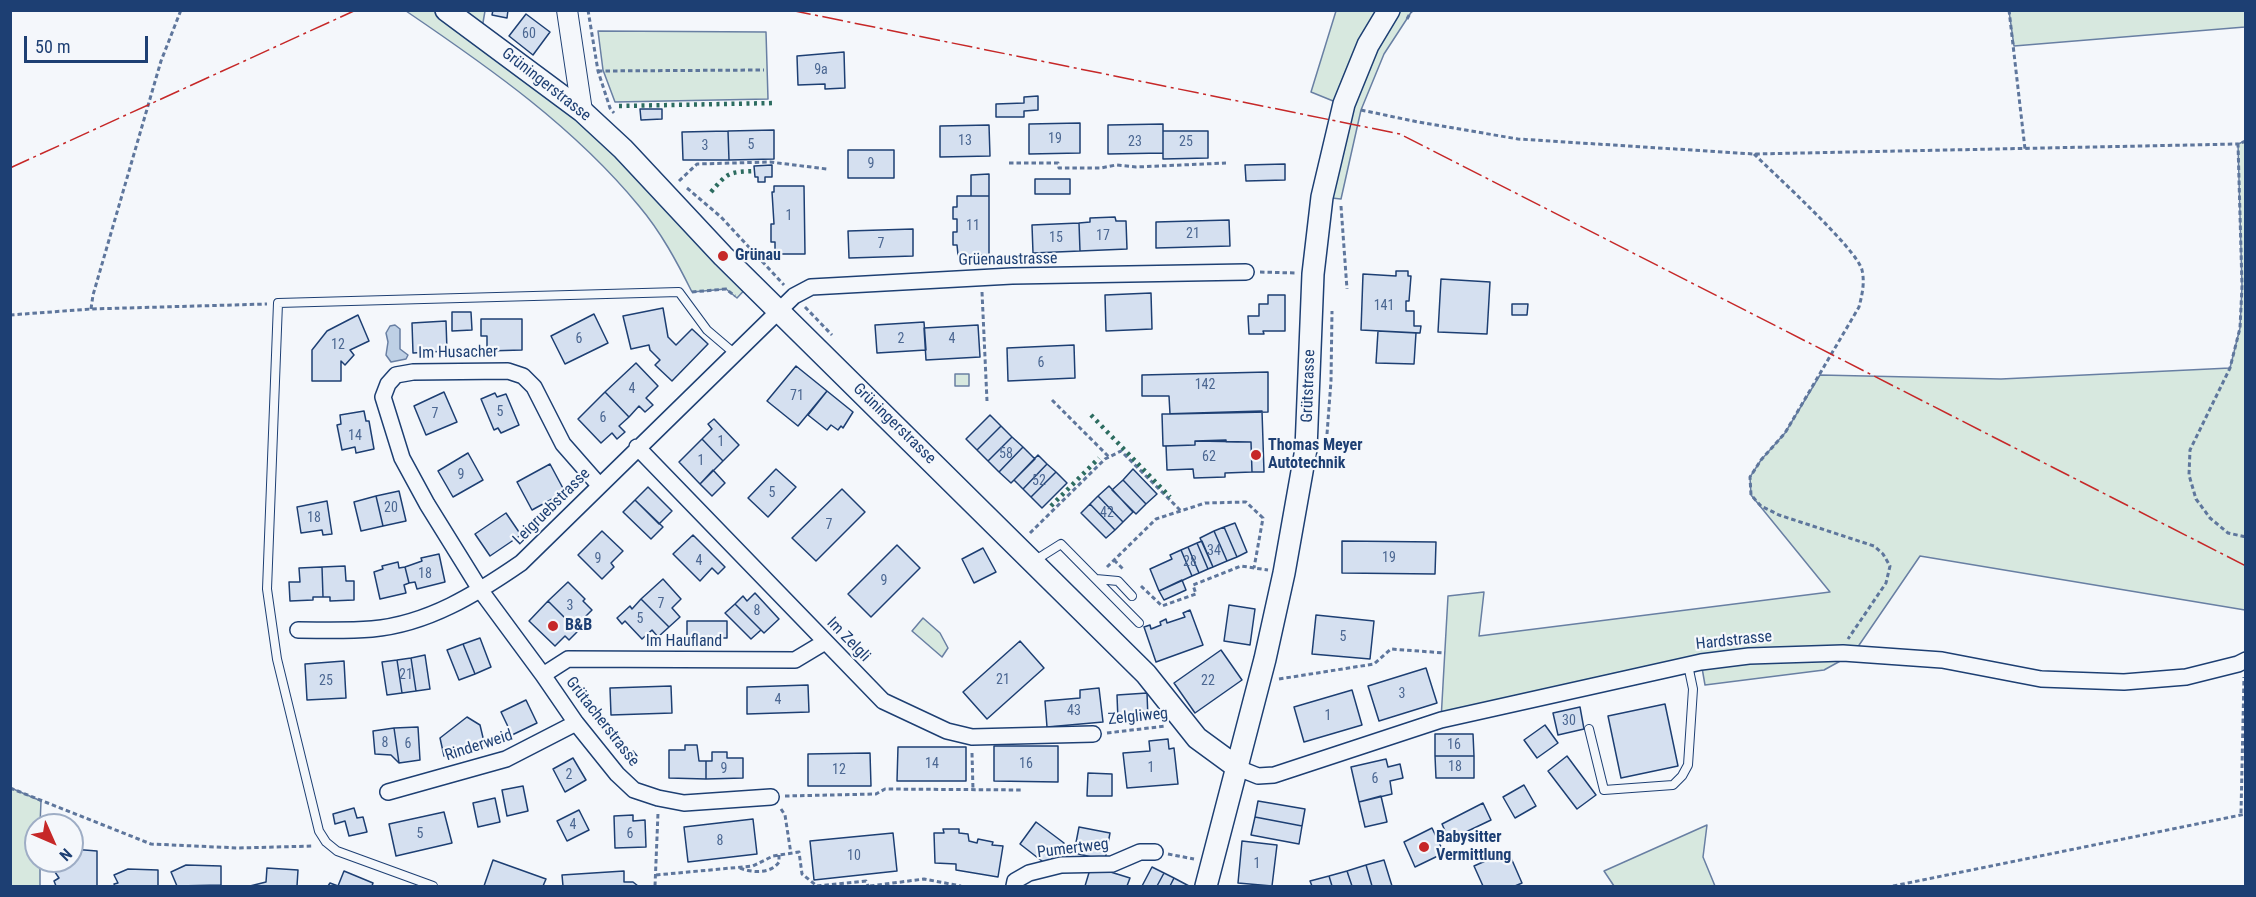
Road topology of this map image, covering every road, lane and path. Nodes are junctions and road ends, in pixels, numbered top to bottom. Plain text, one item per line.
1 (181, 10) edge
2 (446, 10) edge
3 (567, 10) edge
4 (588, 10) edge
5 (1412, 10) edge
6 (2009, 10) edge
7 (1398, 15) edge
8 (764, 70) dead end
9 (598, 71) junction
10 (1365, 101) dead end
11 (1352, 107) junction
12 (582, 111) junction
13 (617, 117) dead end
14 (2246, 141) edge
15 (2238, 144) junction
16 (2025, 149) junction
17 (1754, 154) junction
18 (1009, 163) dead end
19 (1226, 163) dead end
20 (827, 169) dead end
21 (671, 173) dead end
22 (679, 181) junction
23 (1337, 232) dead end
24 (1246, 272) joint
25 (1313, 274) junction
26 (982, 278) junction
27 (1347, 289) dead end
28 (278, 303) junction
29 (787, 303) junction
30 (91, 309) junction
31 (1332, 310) dead end
32 (10, 315) edge
33 (832, 335) dead end
34 (734, 353) junction
35 (1052, 400) dead end
36 (987, 401) dead end
37 (1327, 436) dead end
38 (637, 447) junction
39 (1110, 458) junction
40 (599, 485) junction
41 (1181, 511) junction
42 (2246, 537) edge
43 (1040, 557) junction
44 (1114, 560) junction
45 (1254, 568) junction
46 (1284, 573) junction
47 (1130, 576) dead end
48 (1096, 579) junction
49 (1138, 583) dead end
50 (482, 591) junction
51 (1132, 596) dead end
52 (1139, 623) dead end
53 (298, 630) dead end
54 (825, 642) junction
55 (1843, 652) junction
56 (1445, 653) dead end
57 (2245, 660) edge
58 (1688, 665) junction
59 (1281, 668) dead end
60 (543, 675) junction
61 (576, 723) junction
62 (1186, 724) junction
63 (1590, 729) dead end
64 (1093, 734) joint
65 (972, 737) junction
66 (1238, 768) junction
67 (10, 788) edge
68 (973, 790) junction
69 (1023, 790) dead end
70 (388, 792) dead end
71 (771, 797) joint
72 (658, 798) junction
73 (2243, 814) edge
74 (785, 815) dead end
75 (326, 842) junction
76 (1155, 852) joint
77 (791, 854) junction
78 (779, 855) junction
79 (1212, 863) junction
80 (738, 868) junction
81 (656, 874) junction
82 (433, 886) edge
83 (656, 886) edge
84 (869, 886) edge
85 (961, 886) edge
86 (1014, 886) edge
87 (1206, 886) edge
88 (1893, 886) edge

1 - 30 path
2 - 12 main road, Grüningerstrasse
3 - 12 street
4 - 9 path
5 - 7 path
6 - 16 path
7 - 11 main road, Grütstrasse
8 - 9 path
9 - 13 path
10 - 11 path
11 - 17 path
11 - 25 main road, Grütstrasse
12 - 29 main road, Grüningerstrasse
14 - 15 path
15 - 16 path
15 - 42 path
16 - 17 path
17 - 55 path
18 - 19 path
20 - 22 path
21 - 22 path
22 - 29 path
23 - 27 path
24 - 25 path
24 - 26 street, Grüenaustrasse
25 - 46 main road, Grütstrasse
26 - 29 street, Grüenaustrasse
26 - 36 path
28 - 30 path
28 - 34 lane
28 - 75 lane
29 - 33 path
29 - 34 street, Leigruebstrasse
29 - 43 main road, Grüningerstrasse
30 - 32 path
31 - 37 path
34 - 38 street, Leigruebstrasse
35 - 39 path
38 - 40 street, Leigruebstrasse
38 - 54 street, Im Zelgli
39 - 41 path
39 - 43 path
40 - 50 street, Leigruebstrasse
40 - 50 street, Im Husacher
41 - 44 path
41 - 45 path
43 - 48 lane
43 - 62 main road, Grüningerstrasse
44 - 47 path
44 - 48 path
45 - 46 path
45 - 49 path
46 - 66 main road, Grütstrasse
48 - 51 lane
48 - 52 lane
50 - 53 street, Leigruebstrasse
50 - 60 street, Grütacherstrasse
54 - 60 street, Im Haufland
54 - 65 street, Im Zelgli
55 - 57 street, Hardstrasse
55 - 58 street, Hardstrasse
56 - 59 path
57 - 73 path
58 - 63 lane
58 - 66 street, Hardstrasse
60 - 61 street, Grütacherstrasse
61 - 70 street, Rinderweid
61 - 72 street, Grütacherstrasse
62 - 64 path, Zelgliweg
62 - 66 main road, Grüningerstrasse
64 - 65 street, Im Zelgli
65 - 68 path
66 - 79 main road
67 - 75 path
68 - 69 path
68 - 71 path
71 - 72 street, Grütacherstrasse
72 - 81 path
73 - 88 path
74 - 77 path
75 - 82 lane
76 - 79 path
76 - 86 street, Pumertweg
77 - 78 path
77 - 84 path
78 - 80 path
78 - 80 path
79 - 87 main road
80 - 81 path
81 - 83 path
84 - 85 path

